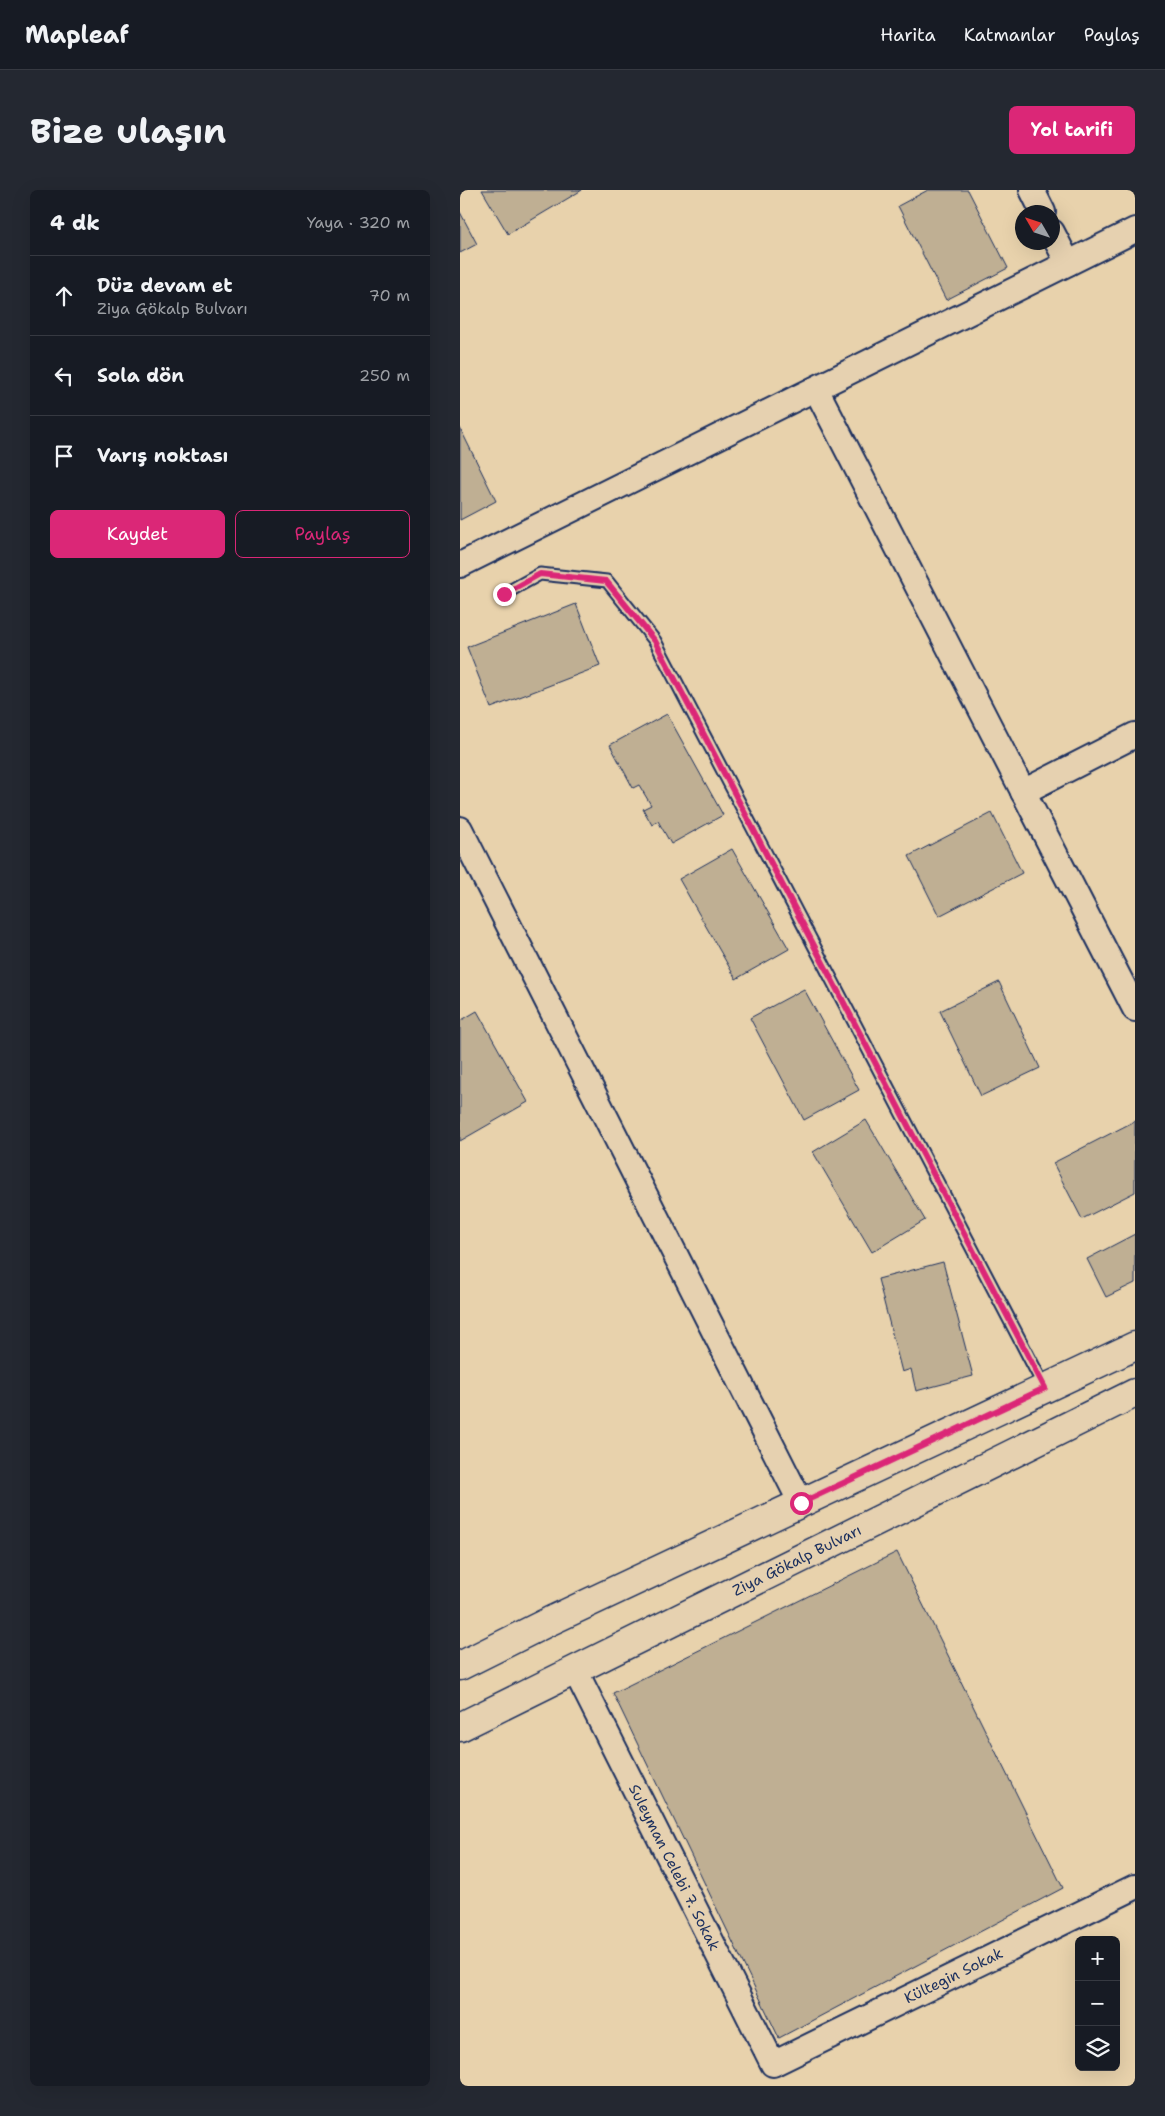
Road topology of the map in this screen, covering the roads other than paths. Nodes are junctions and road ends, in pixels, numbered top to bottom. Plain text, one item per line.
1 (1032, 190) edge
2 (1040, 205) edge
3 (1135, 230) edge
4 (1060, 248) edge
5 (1068, 264) junction
6 (816, 389) junction
7 (460, 565) edge
8 (504, 594) dead end
9 (1135, 735) edge
10 (1023, 792) junction
11 (460, 829) edge
12 (1135, 1009) edge
13 (1135, 1346) edge
14 (1045, 1388) junction
15 (1135, 1393) edge
16 (801, 1503) junction
17 (460, 1666) edge
18 (575, 1670) junction
19 (460, 1727) edge
20 (1135, 1887) edge
21 (773, 2064) joint

1 - 2 street
3 - 5 street
4 - 5 street
5 - 6 street
6 - 7 street
6 - 10 street
8 - 14 lane
9 - 10 street
10 - 12 street
11 - 16 street
13 - 14 street
14 - 16 street
15 - 18 street, Ziya Gökalp Bulvarı
16 - 17 street
18 - 19 street, Ziya Gökalp Bulvarı
18 - 21 street, Suleyman Celebi 7. Sokak
20 - 21 street, Kültegin Sokak

